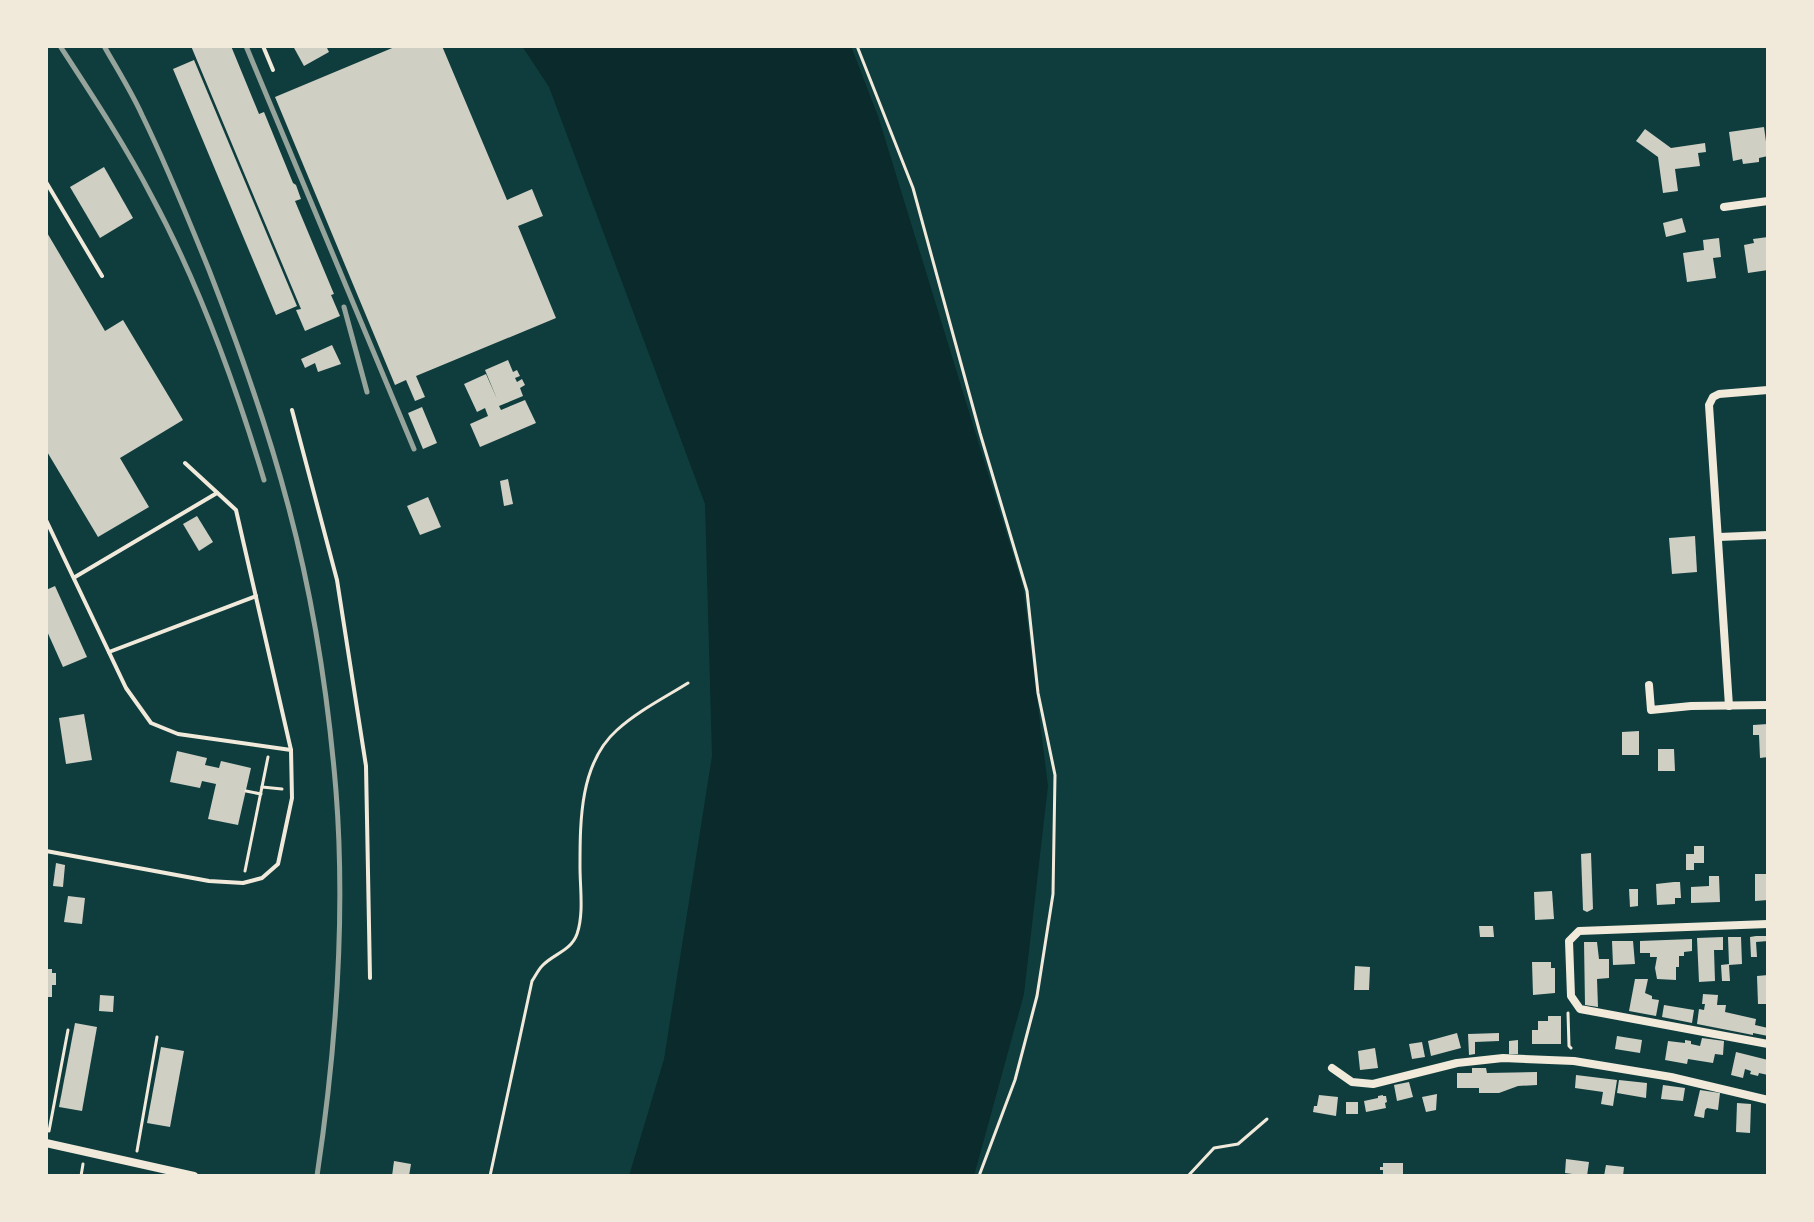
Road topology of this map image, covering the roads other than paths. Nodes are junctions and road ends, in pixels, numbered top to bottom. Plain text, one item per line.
1 (263, 46) edge
2 (273, 70) dead end
3 (46, 182) edge
4 (1768, 201) edge
5 (1724, 207) dead end
6 (102, 276) dead end
7 (1768, 390) edge
8 (292, 410) dead end
9 (185, 463) dead end
10 (218, 493) junction
11 (46, 520) edge
12 (1768, 535) edge
13 (1719, 537) junction
14 (75, 577) junction
15 (256, 596) junction
16 (109, 652) junction
17 (1649, 685) dead end
18 (1768, 705) edge
19 (1729, 706) junction
20 (291, 750) junction
21 (46, 851) edge
22 (1768, 924) edge
23 (370, 978) dead end
24 (1768, 1044) edge
25 (1332, 1068) dead end
26 (1768, 1100) edge
27 (47, 1143) edge
28 (190, 1175) edge

1 - 2 lane
3 - 6 lane
4 - 5 street
7 - 13 street
8 - 23 lane
9 - 10 lane
10 - 14 lane
10 - 15 lane
11 - 14 lane
12 - 13 street
13 - 19 street
14 - 16 lane
15 - 16 lane
15 - 20 lane
16 - 20 lane
17 - 19 street
18 - 19 street
20 - 21 lane
22 - 24 street
25 - 26 street
27 - 28 street

